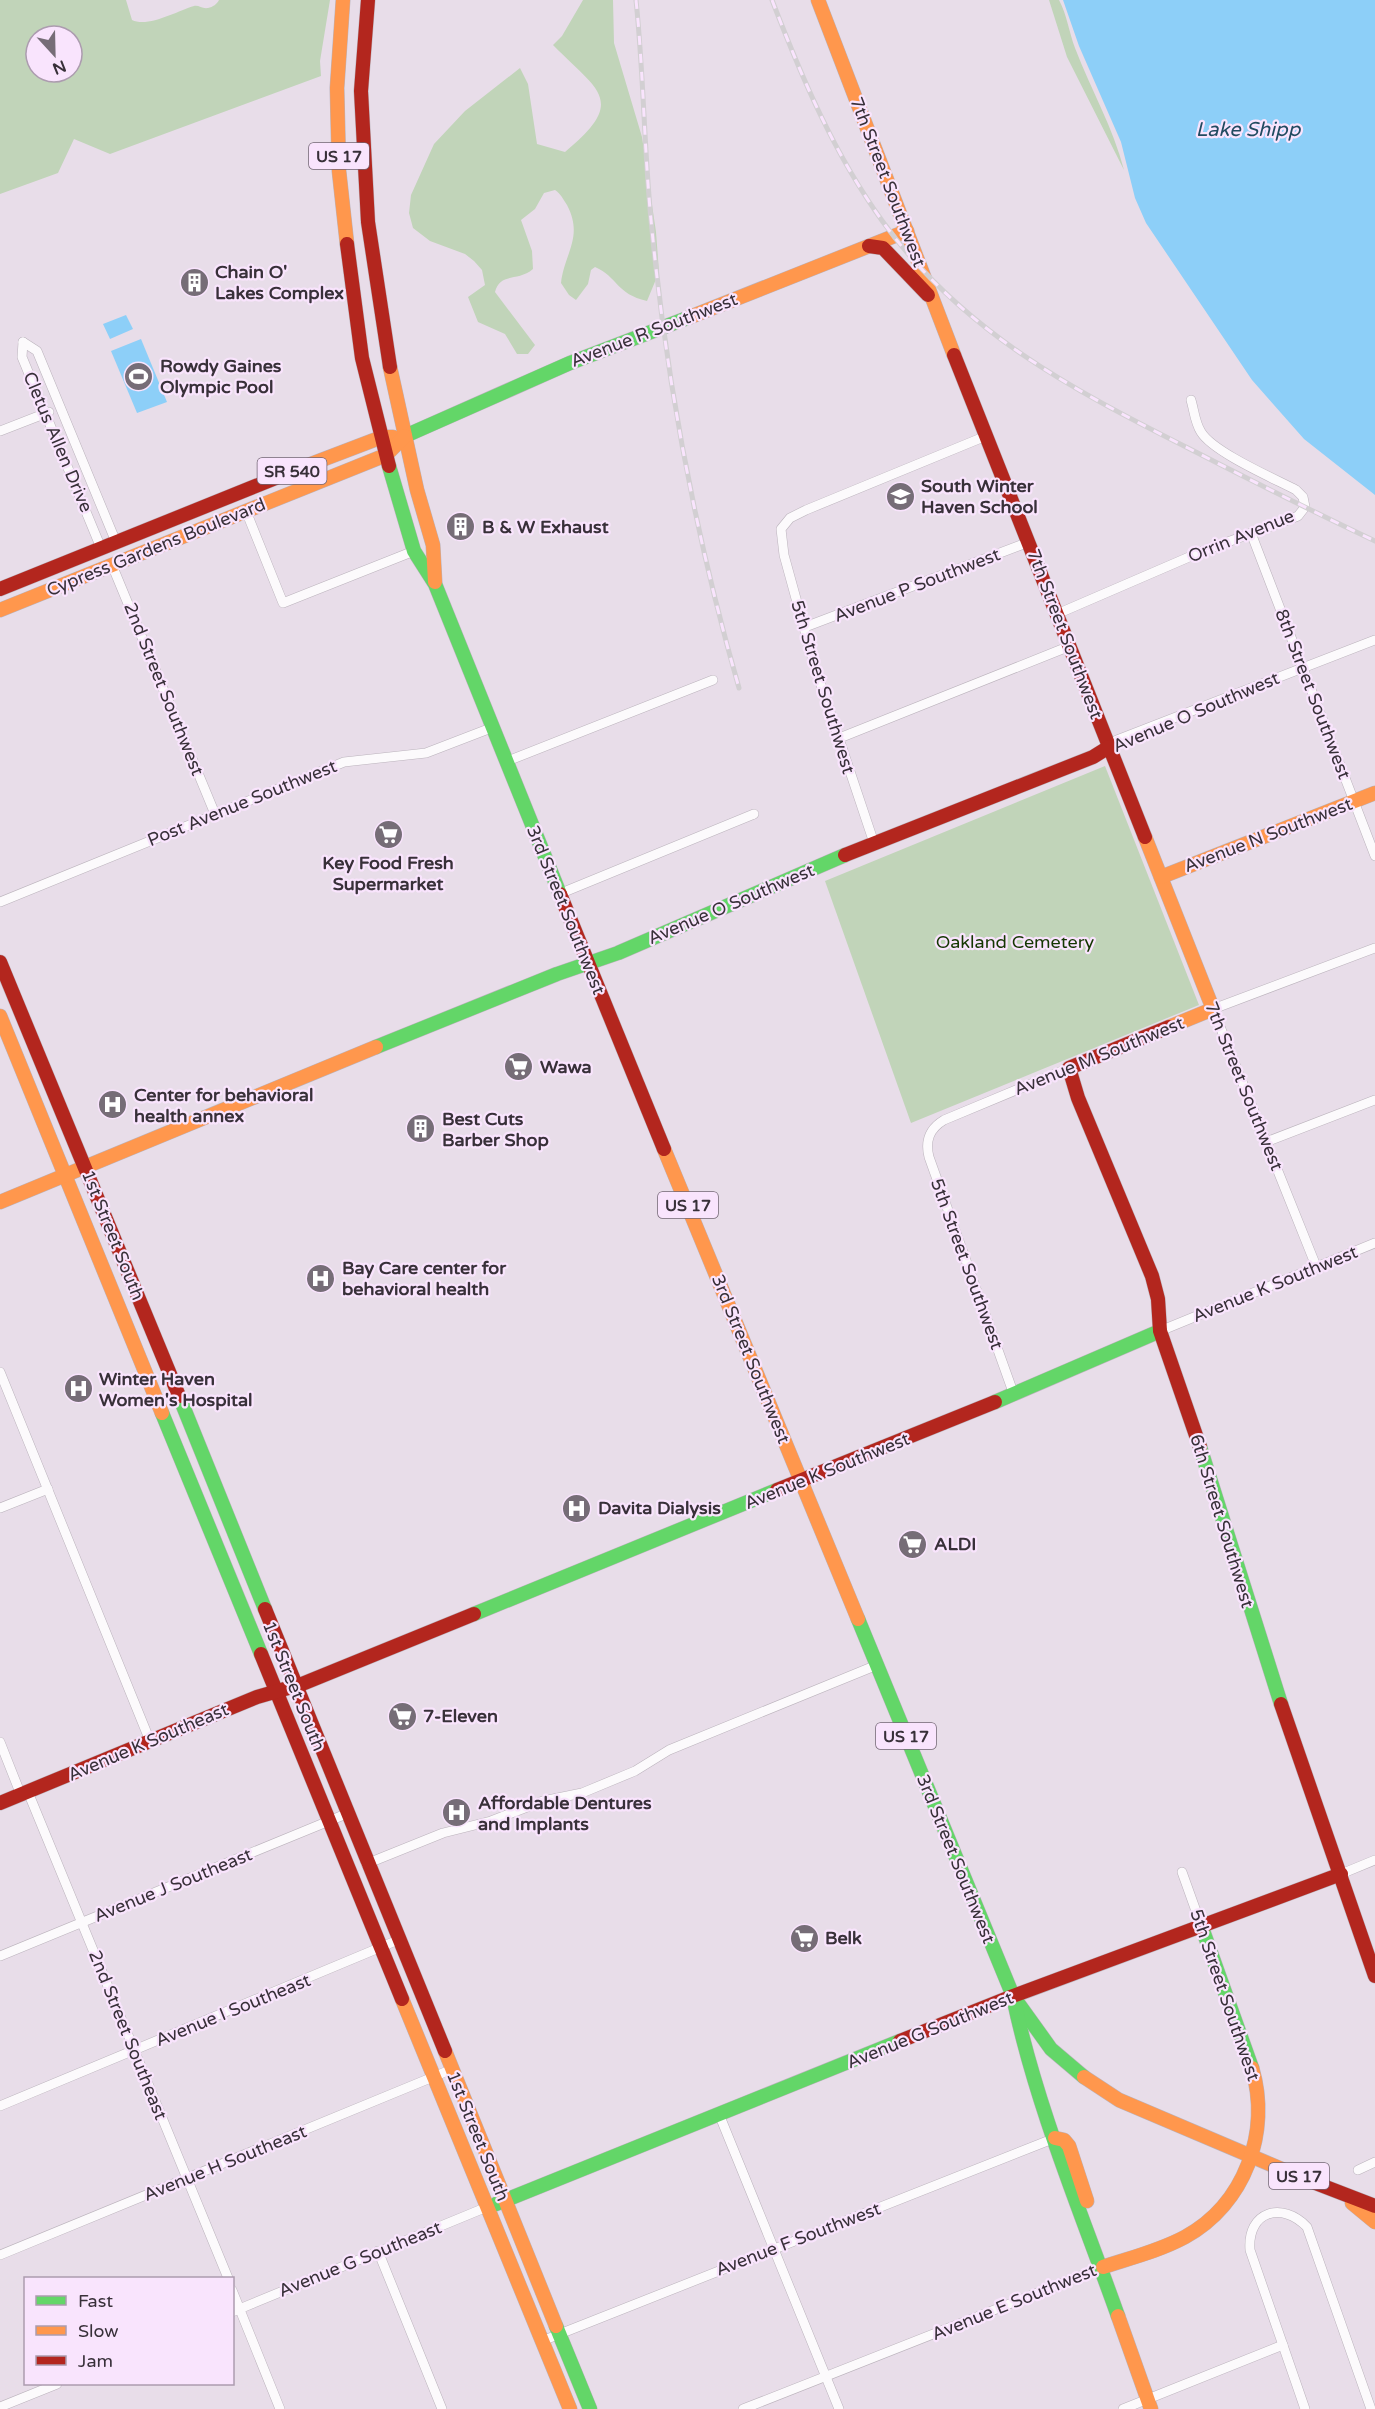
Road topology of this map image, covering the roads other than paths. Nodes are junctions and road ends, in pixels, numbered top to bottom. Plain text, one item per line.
1 (343, 0) edge
2 (368, 0) edge
3 (818, 0) edge
4 (907, 231) junction
5 (869, 246) junction
6 (932, 299) junction
7 (1191, 400) dead end
8 (60, 408) junction
9 (46, 413) junction
10 (0, 431) edge
11 (405, 436) junction
12 (986, 436) junction
13 (382, 437) junction
14 (386, 455) junction
15 (246, 511) junction
16 (1251, 533) junction
17 (116, 542) junction
18 (1029, 542) junction
19 (101, 548) junction
20 (414, 551) junction
21 (112, 565) junction
22 (435, 584) junction
23 (0, 589) edge
24 (0, 610) edge
25 (1057, 614) junction
26 (805, 627) junction
27 (1375, 640) edge
28 (1070, 646) junction
29 (1302, 668) junction
30 (713, 680) dead end
31 (491, 728) junction
32 (837, 739) junction
33 (1109, 747) junction
34 (505, 762) junction
35 (1375, 793) edge
36 (1353, 801) junction
37 (215, 814) junction
38 (754, 814) dead end
39 (874, 843) junction
40 (1375, 856) edge
41 (1161, 877) junction
42 (559, 894) junction
43 (0, 902) edge
44 (1375, 948) edge
45 (0, 962) edge
46 (588, 963) junction
47 (1213, 1009) junction
48 (0, 1016) edge
49 (21, 1067) junction
50 (1069, 1068) junction
51 (1375, 1100) edge
52 (59, 1106) junction
53 (930, 1134) joint
54 (1266, 1142) junction
55 (84, 1165) junction
56 (66, 1173) junction
57 (0, 1202) edge
58 (1375, 1243) edge
59 (1316, 1266) junction
60 (1160, 1331) junction
61 (0, 1372) edge
62 (1013, 1392) junction
63 (800, 1480) junction
64 (48, 1489) junction
65 (0, 1508) edge
66 (877, 1665) junction
67 (294, 1686) junction
68 (275, 1690) junction
69 (150, 1741) junction
70 (0, 1742) edge
71 (25, 1793) junction
72 (0, 1803) edge
73 (346, 1814) junction
74 (330, 1821) junction
75 (1375, 1860) edge
76 (366, 1864) junction
77 (1182, 1872) dead end
78 (1341, 1874) junction
79 (82, 1922) junction
80 (1202, 1925) junction
81 (398, 1940) junction
82 (383, 1948) junction
83 (0, 1956) edge
84 (1375, 1976) edge
85 (1013, 1996) junction
86 (135, 2051) junction
87 (450, 2070) junction
88 (434, 2077) junction
89 (0, 2106) edge
90 (719, 2114) junction
91 (1055, 2138) junction
92 (1251, 2156) junction
93 (1375, 2162) edge
94 (1358, 2170) dead end
95 (187, 2179) junction
96 (1346, 2197) junction
97 (505, 2200) junction
98 (1375, 2206) edge
99 (487, 2207) junction
100 (1375, 2222) edge
101 (773, 2249) junction
102 (378, 2251) junction
103 (0, 2255) edge
104 (1103, 2267) junction
105 (228, 2277) edge
106 (236, 2310) edge
107 (558, 2333) junction
108 (542, 2341) junction
109 (1283, 2345) junction
110 (826, 2377) junction
111 (55, 2385) edge
112 (1149, 2404) edge
113 (0, 2407) edge
114 (588, 2408) edge
115 (280, 2409) edge
116 (442, 2409) edge
117 (570, 2409) edge
118 (743, 2409) edge
119 (839, 2409) edge
120 (1123, 2409) edge
121 (1305, 2409) edge
122 (1371, 2409) edge

1 - 13 main road, US 17
2 - 11 main road, US 17
3 - 4 main road, 7th Street Southwest
4 - 5 main road, Avenue R Southwest
4 - 6 main road, 7th Street Southwest
5 - 6 main road
5 - 11 main road, Avenue R Southwest
6 - 12 main road, 7th Street Southwest
7 - 16 street, Orrin Avenue
8 - 9 street
8 - 9 street, Cletus Allen Drive
8 - 17 street, Cletus Allen Drive
9 - 10 street
9 - 19 street, Cletus Allen Drive
11 - 13 main road, Cypress Gardens Boulevard / SR 540
11 - 14 main road, Cypress Gardens Boulevard / SR 540
11 - 22 main road, 3rd Street Southwest / US 17
12 - 18 main road, 7th Street Southwest
12 - 26 street, 5th Street Southwest
13 - 14 main road, US 17
13 - 17 main road, Cypress Gardens Boulevard / SR 540
14 - 15 main road, Cypress Gardens Boulevard / SR 540
14 - 20 main road, 3rd Street Southwest / US 17
15 - 20 street
15 - 21 main road, Cypress Gardens Boulevard / SR 540
16 - 25 street, Orrin Avenue
16 - 29 street, 8th Street Southwest
17 - 19 main road, Cypress Gardens Boulevard / SR 540
18 - 25 main road, 7th Street Southwest
18 - 26 street, Avenue P Southwest
19 - 23 main road, Cypress Gardens Boulevard / SR 540
20 - 22 main road, 3rd Street Southwest / US 17
21 - 24 main road, Cypress Gardens Boulevard / SR 540
21 - 37 street, 2nd Street Southwest
22 - 31 main road, 3rd Street Southwest / US 17
25 - 28 main road, 7th Street Southwest
26 - 32 street, 5th Street Southwest
27 - 29 street, Avenue O Southwest
28 - 32 street
28 - 33 main road, 7th Street Southwest
29 - 33 street, Avenue O Southwest
29 - 36 street, 8th Street Southwest
30 - 34 street
31 - 34 main road, 3rd Street Southwest / US 17
31 - 37 street, Post Avenue Southwest
32 - 39 street, 5th Street Southwest
33 - 39 main road, Avenue O Southwest
33 - 41 main road, 7th Street Southwest
34 - 42 main road, 3rd Street Southwest / US 17
35 - 36 main road, Avenue N Southwest
36 - 40 street, 8th Street Southwest
36 - 41 main road, Avenue N Southwest
37 - 43 street, Post Avenue Southwest
38 - 42 street
39 - 46 main road, Avenue O Southwest
41 - 47 main road, 7th Street Southwest
42 - 46 main road, 3rd Street Southwest / US 17
44 - 47 street, Avenue M Southwest
45 - 52 main road, 1st Street South
46 - 55 main road, Avenue O Southwest
46 - 63 main road, 3rd Street Southwest / US 17
47 - 50 main road, Avenue M Southwest
47 - 54 street, 7th Street Southwest
48 - 49 main road, 1st Street South
49 - 52 main road
49 - 56 main road, 1st Street South
50 - 53 street, Avenue M Southwest
50 - 60 main road, 6th Street Southwest
51 - 54 street
52 - 55 main road, 1st Street South
53 - 62 street, 5th Street Southwest
54 - 59 street, 7th Street Southwest
55 - 56 main road, Avenue O Southwest
55 - 67 main road, 1st Street South
56 - 57 main road, Avenue O Southwest
56 - 68 main road, 1st Street South
58 - 59 street, Avenue K Southwest
59 - 60 street, Avenue K Southwest
60 - 62 main road, Avenue K Southwest
60 - 78 main road, 6th Street Southwest
61 - 64 street
62 - 63 main road, Avenue K Southwest
63 - 66 main road, 3rd Street Southwest / US 17
63 - 67 main road, Avenue K Southwest
64 - 65 street
64 - 69 street
66 - 76 street
66 - 85 main road, 3rd Street Southwest / US 17
67 - 68 main road, Avenue K Southwest
67 - 73 main road, 1st Street South
68 - 69 main road, Avenue K Southeast
68 - 74 main road, 1st Street South
69 - 71 main road, Avenue K Southeast
70 - 71 street
71 - 72 main road, Avenue K Southeast
71 - 79 street, 2nd Street Southeast
73 - 74 street, Avenue J Southeast
73 - 76 main road, 1st Street South
74 - 79 street, Avenue J Southeast
74 - 82 main road, 1st Street South
75 - 78 street, Avenue G Southwest
76 - 81 main road, 1st Street South
77 - 80 street, 5th Street Southwest
78 - 80 main road, Avenue G Southwest
78 - 84 main road, 6th Street Southwest
79 - 83 street, Avenue J Southeast
79 - 86 street, 2nd Street Southeast
80 - 85 main road, Avenue G Southwest
80 - 92 main road, 5th Street Southwest
81 - 82 street, Avenue I Southeast
81 - 87 main road, 1st Street South
82 - 86 street, Avenue I Southeast
82 - 88 main road, 1st Street South
85 - 90 main road, Avenue G Southwest
85 - 91 main road, 3rd Street Southwest
85 - 92 main road, US 17
86 - 89 street, Avenue I Southeast
86 - 95 street, 2nd Street Southeast
87 - 88 street, Avenue H Southeast
87 - 97 main road, 1st Street South
88 - 95 street, Avenue H Southeast
88 - 99 main road, 1st Street South
90 - 97 main road, Avenue G Southwest
90 - 101 street
91 - 101 street, Avenue F Southwest
91 - 104 main road, 3rd Street Southwest
92 - 96 main road, US 17
92 - 104 main road, Avenue E Southwest
93 - 94 street
95 - 103 street, Avenue H Southeast
95 - 105 street, 2nd Street Southeast
96 - 98 main road, US 17
96 - 100 main road, US 17
97 - 99 main road, Avenue G Southwest
97 - 107 main road, 1st Street South
99 - 102 street, Avenue G Southeast
99 - 108 main road, 1st Street South
101 - 107 street, Avenue F Southwest
101 - 110 street
102 - 106 street, Avenue G Southeast
102 - 116 street
104 - 110 street, Avenue E Southwest
104 - 112 main road, 3rd Street Southwest
106 - 115 street
107 - 108 street, Avenue F Southwest
107 - 114 main road, 1st Street South
108 - 117 main road, 1st Street South
109 - 112 street
109 - 121 street
109 - 122 street
110 - 118 street, Avenue E Southwest
110 - 119 street
111 - 113 street
112 - 120 street

